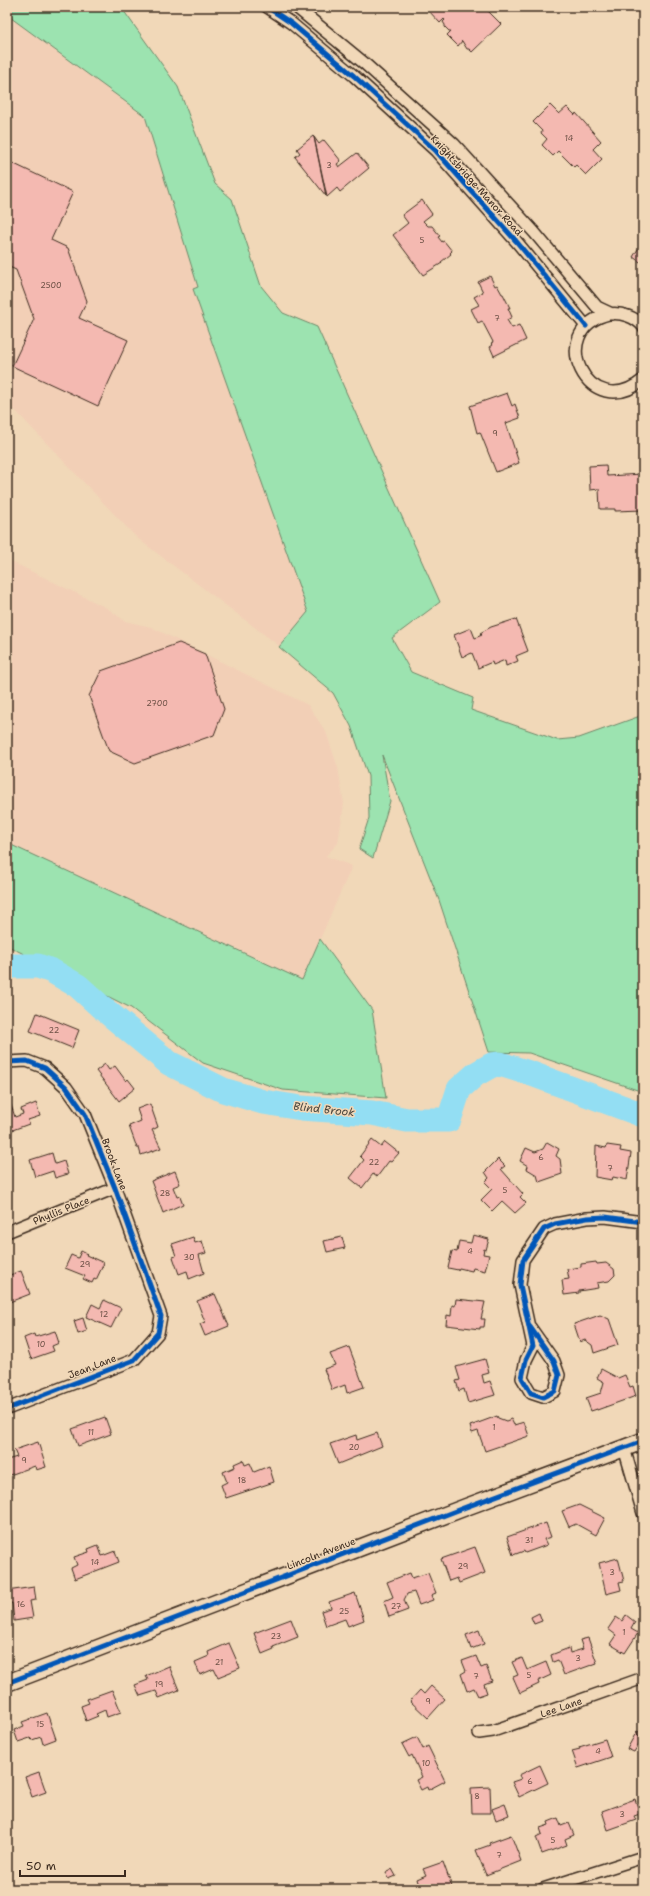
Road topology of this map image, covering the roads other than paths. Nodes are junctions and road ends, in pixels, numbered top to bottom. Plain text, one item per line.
1 (268, 7) edge
2 (296, 7) edge
3 (612, 314) junction
4 (586, 326) junction
5 (643, 326) edge
6 (643, 380) edge
7 (7, 1062) edge
8 (115, 1188) junction
9 (643, 1222) edge
10 (7, 1232) edge
11 (161, 1316) joint
12 (530, 1327) junction
13 (7, 1409) edge
14 (643, 1441) edge
15 (624, 1448) junction
16 (643, 1513) edge
17 (643, 1678) edge
18 (7, 1683) edge
19 (479, 1734) dead end
20 (643, 1857) edge
21 (543, 1889) edge

1 - 4 street, Knightsbridge Manor Road
2 - 3 street, Knightsbridge Manor Road
3 - 4 street, Knightsbridge Manor Road
3 - 5 street, Knightsbridge Manor Road
4 - 6 street
7 - 8 street, Brook Lane
8 - 10 street, Phyllis Place
8 - 11 street, Brook Lane
9 - 12 street
11 - 13 street, Jean Lane
12 - 12 street
14 - 15 street, Lincoln Avenue
15 - 16 street
15 - 18 street, Lincoln Avenue
17 - 19 street, Lee Lane
20 - 21 street

